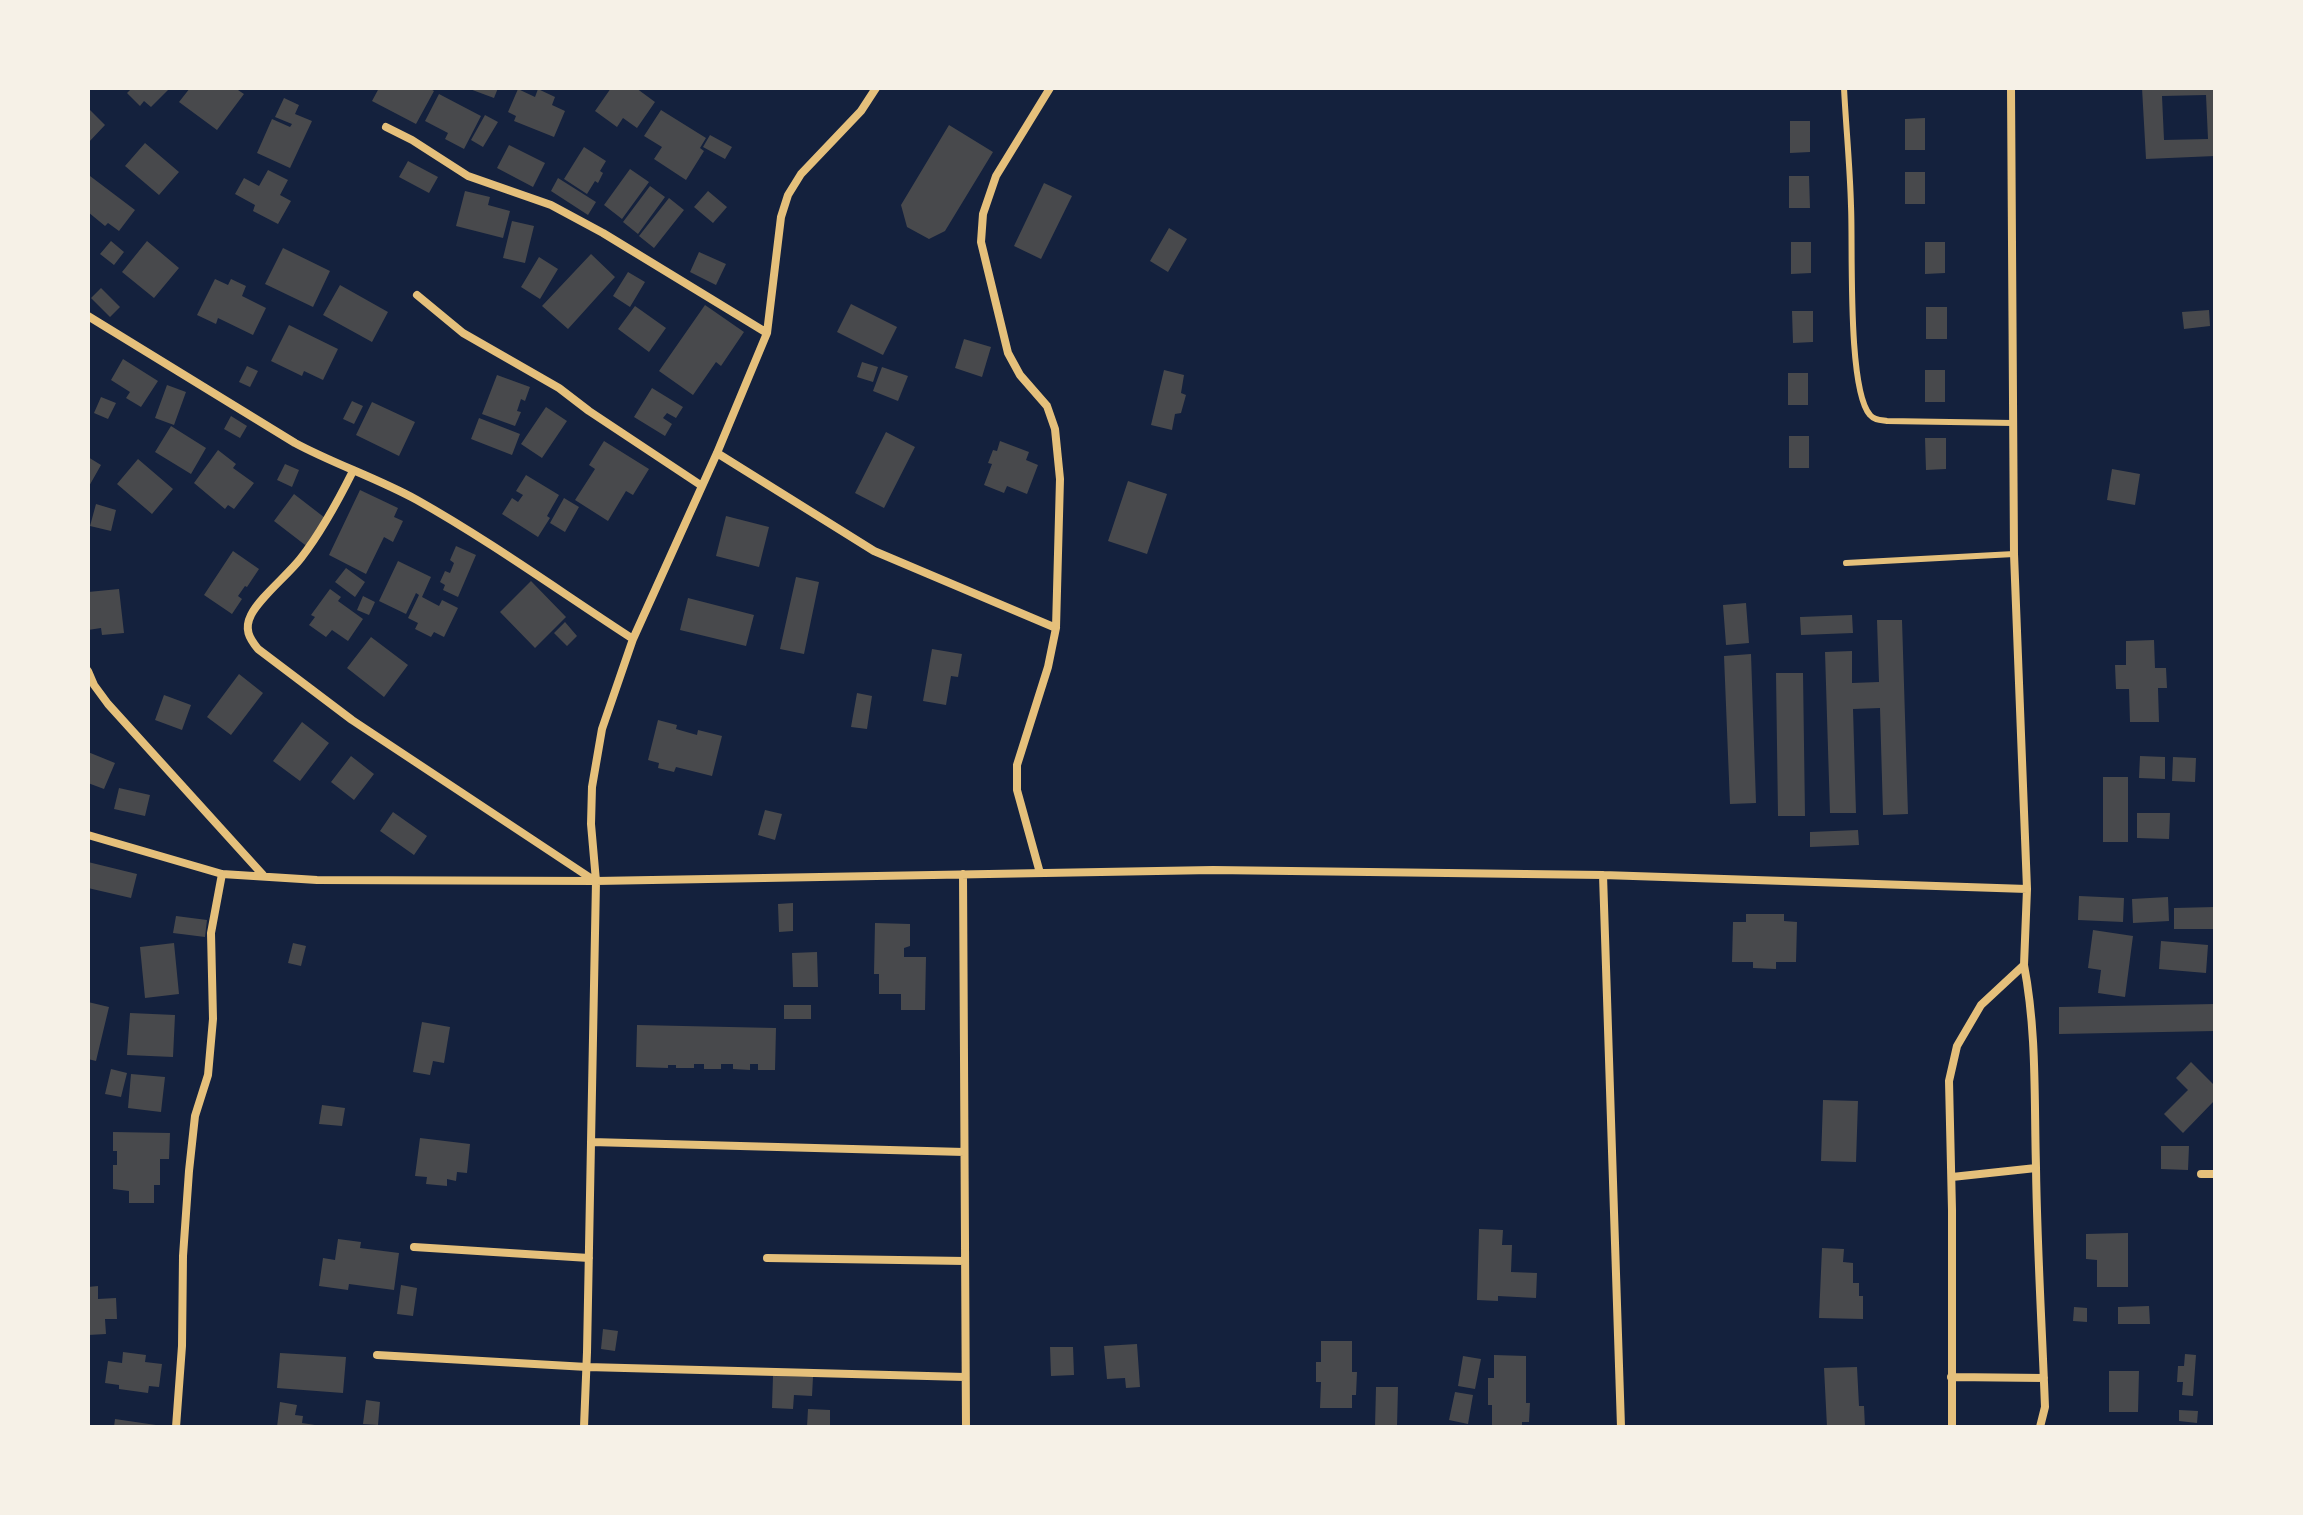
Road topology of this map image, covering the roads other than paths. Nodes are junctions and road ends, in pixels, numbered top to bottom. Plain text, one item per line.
1 (876, 88) edge
2 (1050, 88) edge
3 (1844, 88) edge
4 (2011, 88) edge
5 (386, 127) dead end
6 (417, 295) dead end
7 (88, 316) edge
8 (767, 333) junction
9 (2013, 423) junction
10 (717, 453) junction
11 (353, 471) junction
12 (702, 486) junction
13 (2014, 554) junction
14 (1846, 563) dead end
15 (1056, 628) junction
16 (633, 639) junction
17 (88, 671) edge
18 (88, 835) edge
19 (1040, 873) junction
20 (222, 874) junction
21 (963, 874) junction
22 (263, 875) junction
23 (1603, 875) junction
24 (596, 881) junction
25 (2027, 889) junction
26 (2024, 965) junction
27 (591, 1142) junction
28 (964, 1152) junction
29 (2036, 1168) junction
30 (2201, 1174) dead end
31 (2215, 1174) edge
32 (1952, 1177) junction
33 (414, 1247) dead end
34 (589, 1258) junction
35 (767, 1258) dead end
36 (965, 1261) junction
37 (377, 1355) dead end
38 (587, 1367) junction
39 (965, 1377) junction
40 (1951, 1377) junction
41 (2044, 1378) junction
42 (176, 1427) edge
43 (584, 1427) edge
44 (966, 1427) edge
45 (1621, 1427) edge
46 (1952, 1427) edge
47 (2040, 1427) edge

1 - 8 street
2 - 15 street
3 - 9 lane
4 - 9 street
5 - 8 street
6 - 12 street
7 - 11 street
8 - 10 street
9 - 13 street
10 - 12 street
10 - 15 street
11 - 16 street
11 - 24 street
12 - 16 street
13 - 14 lane
13 - 25 street
15 - 19 street
16 - 24 street
17 - 22 street
18 - 20 street
19 - 21 street
19 - 23 street
20 - 22 street
20 - 42 street
21 - 24 street
21 - 28 street
22 - 24 street
23 - 25 street
23 - 45 street
24 - 27 street
25 - 26 street
26 - 29 street
26 - 32 street
27 - 28 street
27 - 34 street
28 - 36 street
29 - 32 street
29 - 41 street
30 - 31 street
32 - 40 street
33 - 34 street
34 - 38 street
35 - 36 street
36 - 39 street
37 - 38 street
38 - 39 street
38 - 43 street
39 - 44 street
40 - 41 street
40 - 46 street
41 - 47 street

